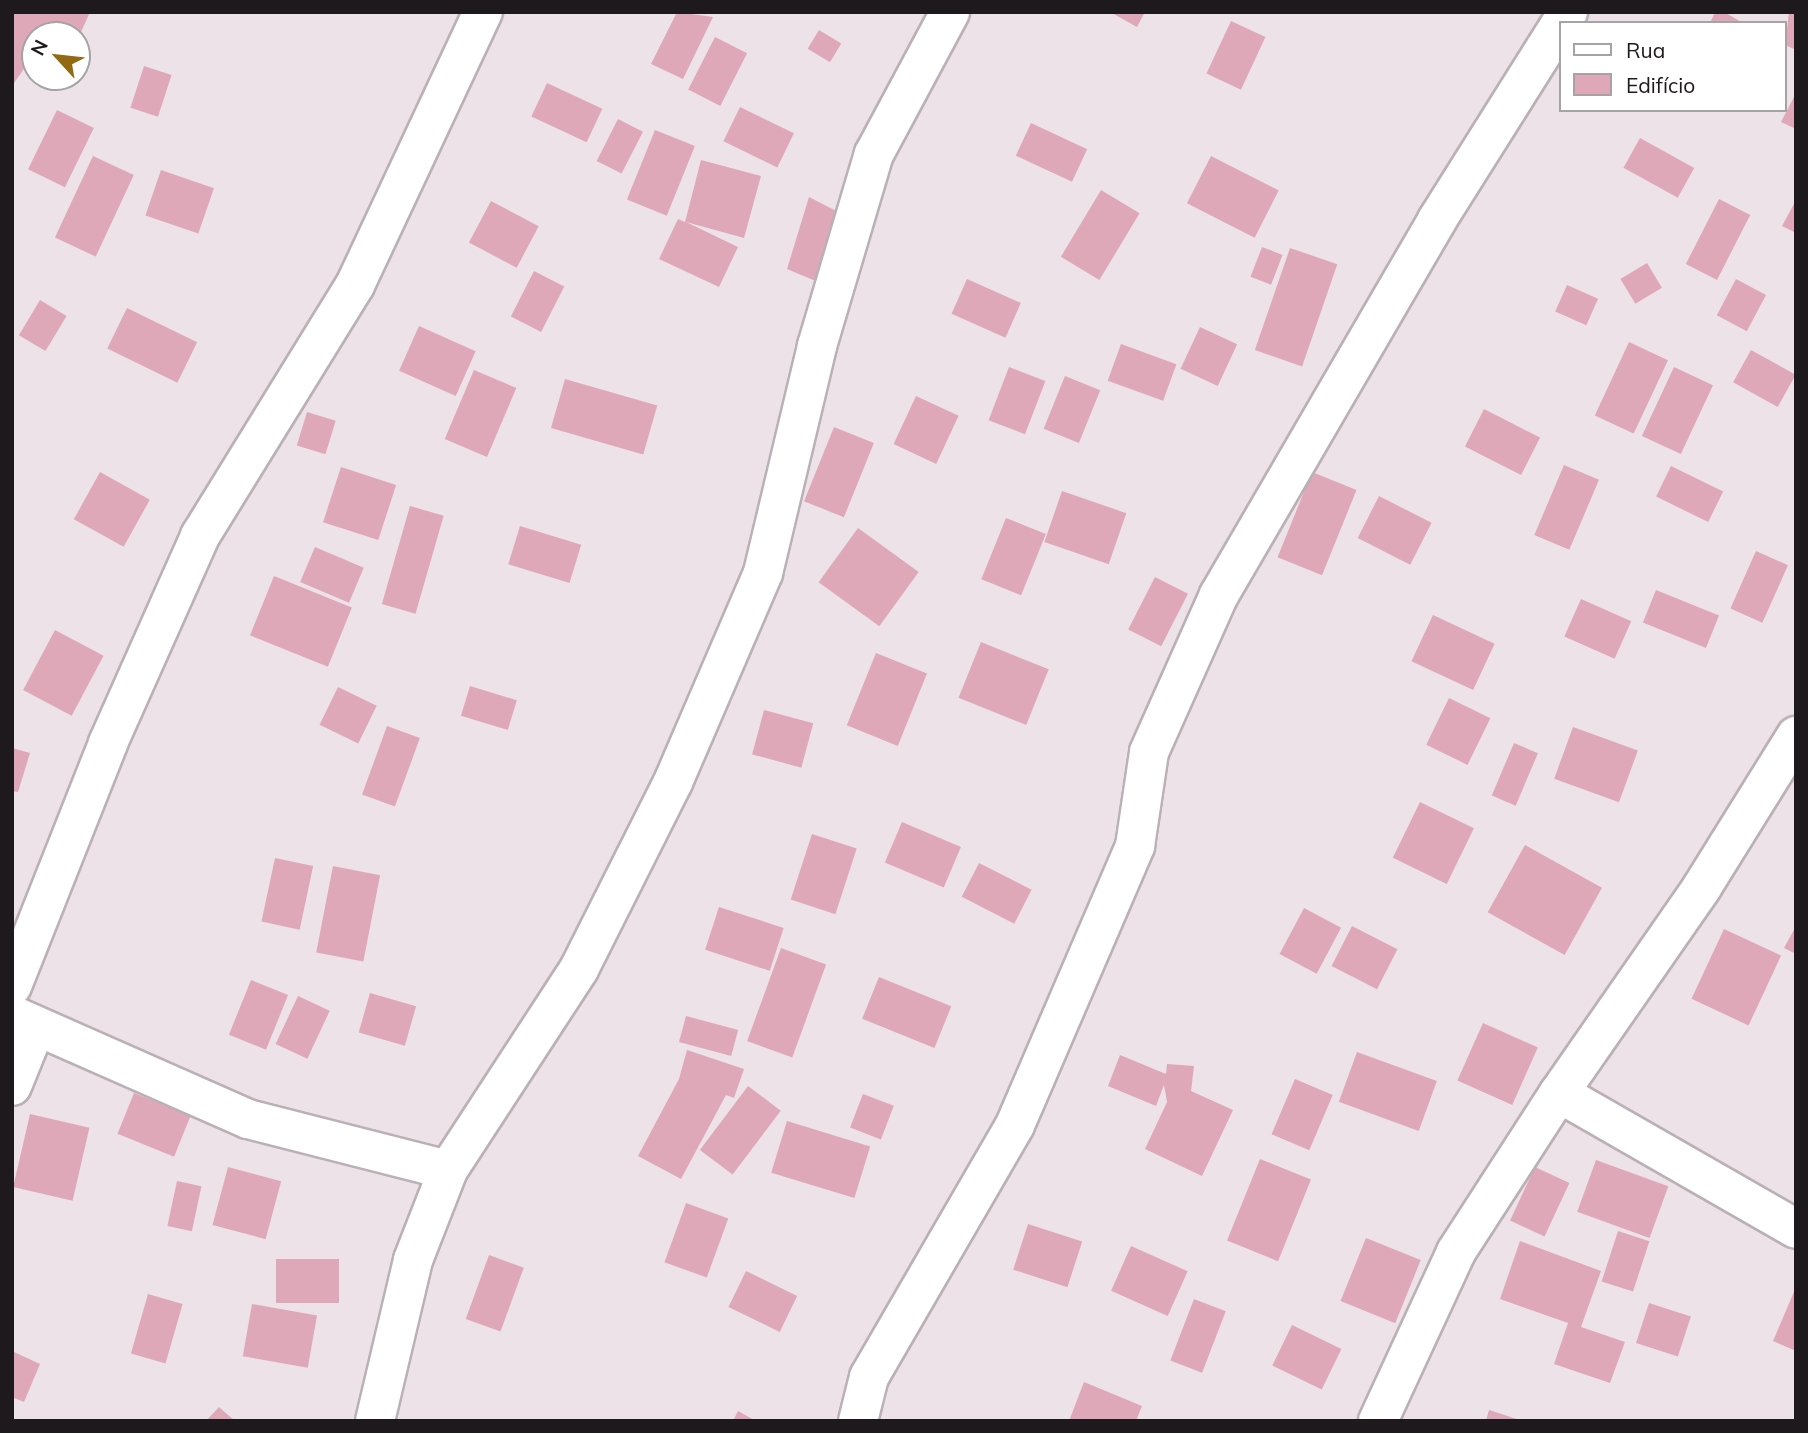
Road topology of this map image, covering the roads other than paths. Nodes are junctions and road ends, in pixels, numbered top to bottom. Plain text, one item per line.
1 (484, 12) edge
2 (950, 12) edge
3 (1560, 25) edge
4 (1796, 736) edge
5 (12, 986) edge
6 (24, 1022) edge
7 (12, 1086) edge
8 (1559, 1093) junction
9 (447, 1170) junction
10 (1796, 1229) edge
11 (375, 1421) edge
12 (858, 1421) edge
13 (1378, 1421) edge

1 - 5 street
2 - 9 street
3 - 12 street
4 - 8 street
6 - 7 street
6 - 9 street
8 - 10 street
8 - 13 street
9 - 11 street

